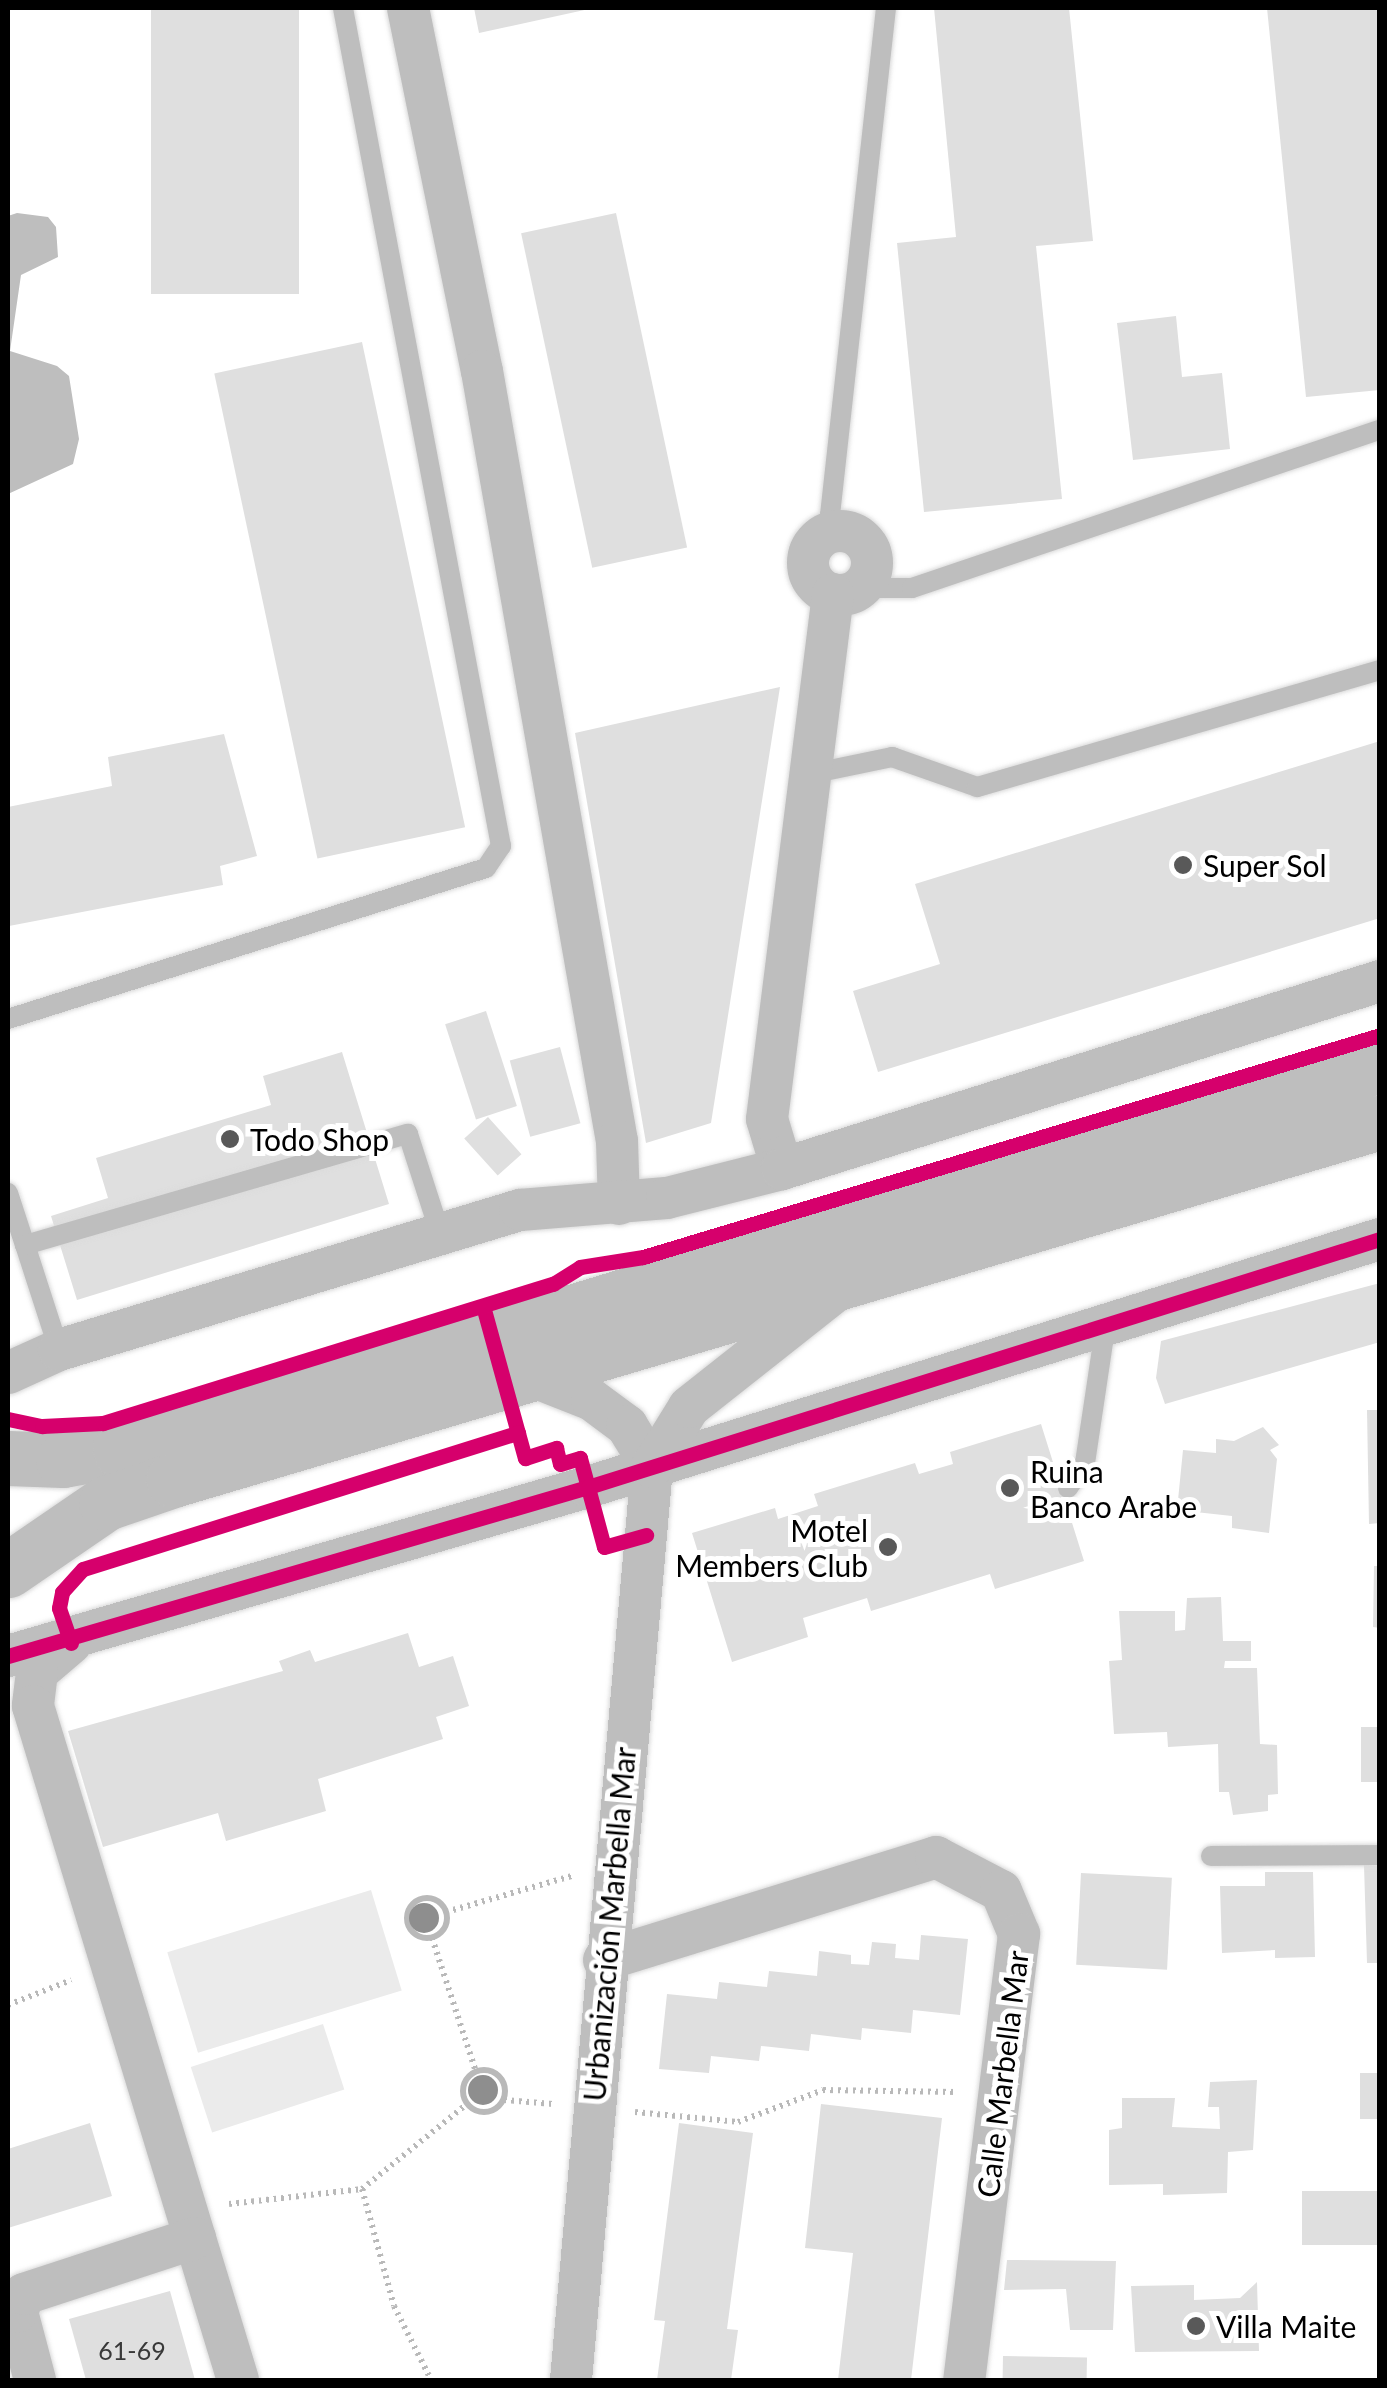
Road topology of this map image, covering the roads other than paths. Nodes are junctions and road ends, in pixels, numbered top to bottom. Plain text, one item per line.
1 (343, 8) edge
2 (408, 8) edge
3 (886, 8) edge
4 (1380, 430) edge
5 (835, 532) joint
6 (846, 591) junction
7 (1380, 670) edge
8 (814, 773) junction
9 (1380, 981) edge
10 (8, 1020) edge
11 (1380, 1065) edge
12 (1380, 1122) edge
13 (782, 1169) junction
14 (8, 1193) edge
15 (618, 1204) junction
16 (440, 1233) junction
17 (1380, 1239) edge
18 (25, 1245) junction
19 (845, 1283) junction
20 (1106, 1320) junction
21 (59, 1350) junction
22 (8, 1373) edge
23 (534, 1377) junction
24 (8, 1458) edge
25 (652, 1468) junction
26 (1068, 1488) dead end
27 (8, 1517) edge
28 (8, 1568) edge
29 (70, 1642) junction
30 (8, 1656) edge
31 (1380, 1855) edge
32 (1212, 1856) dead end
33 (604, 1960) junction
34 (190, 2224) junction
35 (36, 2380) edge
36 (238, 2380) edge
37 (571, 2380) edge
38 (964, 2380) edge

1 - 10 lane
2 - 15 street
3 - 5 lane
4 - 6 lane
5 - 6 street
6 - 8 street
7 - 8 lane
8 - 13 street
9 - 13 street
11 - 24 main road
12 - 19 main road
13 - 15 street
14 - 18 lane
15 - 16 street
16 - 18 lane
16 - 21 street
17 - 20 street
18 - 21 lane
19 - 23 main road
19 - 25 street, Urbanización Marbella Mar
20 - 25 street
20 - 26 lane
21 - 22 street
23 - 25 street
23 - 28 main road
25 - 29 street
25 - 33 street, Urbanización Marbella Mar
27 - 28 main road
29 - 30 street
29 - 34 street
31 - 32 lane
33 - 37 street, Urbanización Marbella Mar
33 - 38 street, Calle Marbella Mar
34 - 35 street
34 - 36 street

